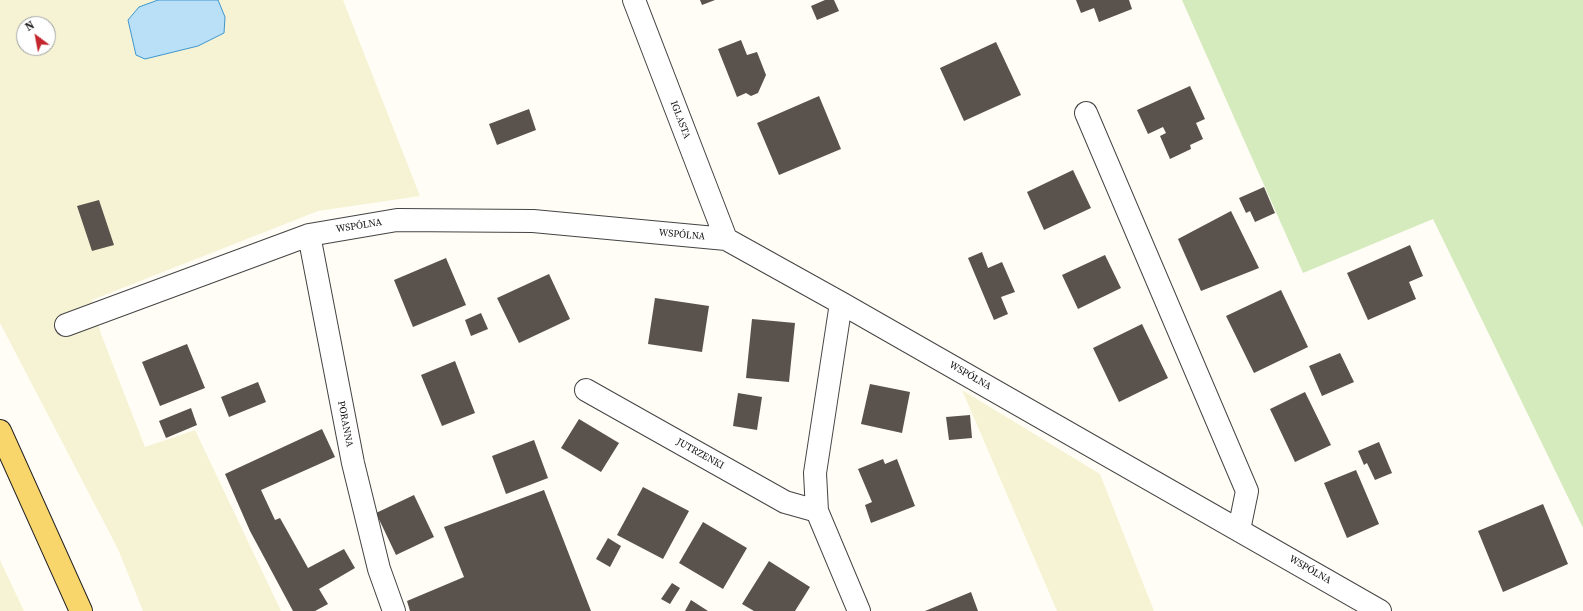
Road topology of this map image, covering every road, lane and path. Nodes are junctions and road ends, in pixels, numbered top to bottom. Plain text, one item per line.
1 (634, 0) edge
2 (1086, 113) dead end
3 (309, 235) junction
4 (726, 239) junction
5 (841, 303) junction
6 (66, 325) dead end
7 (586, 390) dead end
8 (0, 431) edge
9 (817, 511) junction
10 (1239, 530) junction
11 (81, 611) edge
12 (394, 611) edge
13 (859, 611) edge
14 (1380, 611) edge

1 - 4 street, IGLASTA
2 - 10 street
3 - 4 street, WSPÓLNA
3 - 6 street, WSPÓLNA
3 - 12 street, PORANNA
4 - 5 street, WSPÓLNA
5 - 9 street
5 - 10 street, WSPÓLNA
7 - 9 street, JUTRZENKI
8 - 11 main road
9 - 13 street
10 - 14 street, WSPÓLNA

